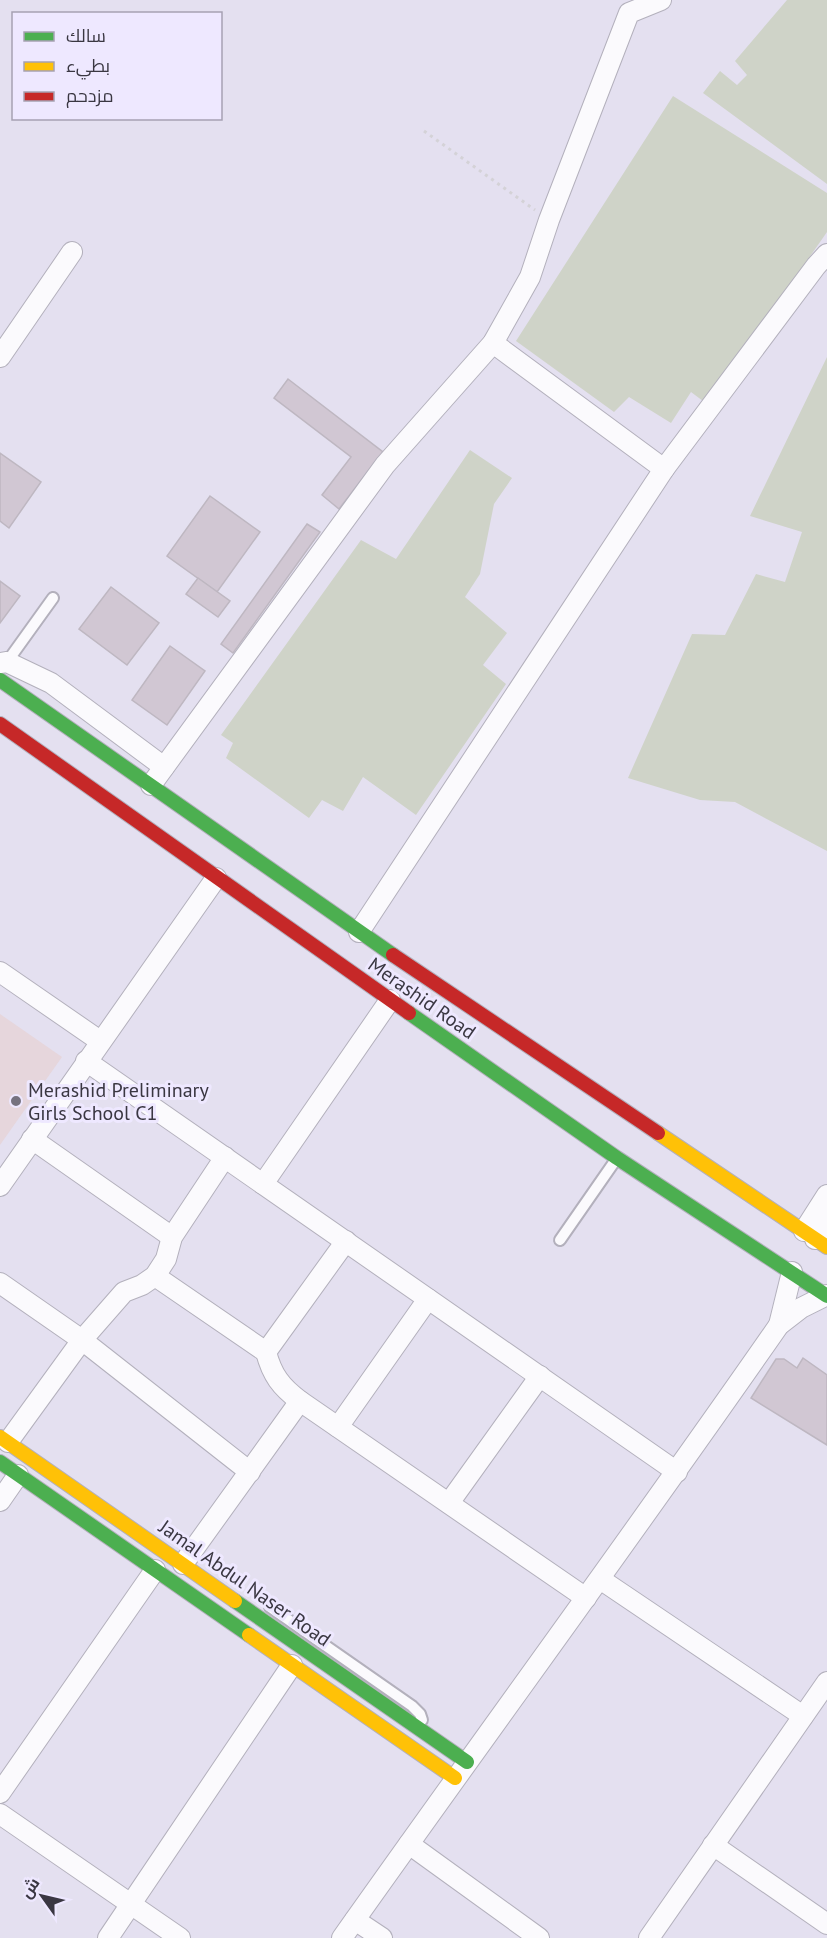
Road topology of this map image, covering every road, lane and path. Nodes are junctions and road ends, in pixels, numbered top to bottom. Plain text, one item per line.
1 (661, 0) edge
2 (631, 6) edge
3 (424, 131) dead end
4 (549, 220) junction
5 (72, 252) dead end
6 (827, 254) edge
7 (493, 343) junction
8 (0, 357) edge
9 (664, 470) junction
10 (53, 598) dead end
11 (4, 662) edge
12 (0, 680) edge
13 (0, 724) edge
14 (164, 767) junction
15 (150, 785) junction
16 (216, 878) junction
17 (359, 932) junction
18 (0, 972) edge
19 (390, 1000) junction
20 (100, 1041) junction
21 (86, 1061) junction
22 (32, 1139) junction
23 (225, 1157) junction
24 (617, 1158) junction
25 (264, 1184) junction
26 (0, 1186) edge
27 (827, 1195) edge
28 (827, 1221) edge
29 (172, 1237) junction
30 (815, 1239) edge
31 (561, 1240) dead end
32 (346, 1241) junction
33 (792, 1272) junction
34 (154, 1276) junction
35 (0, 1283) edge
36 (827, 1296) edge
37 (428, 1299) junction
38 (779, 1325) junction
39 (82, 1340) junction
40 (266, 1352) junction
41 (540, 1376) junction
42 (300, 1401) junction
43 (339, 1428) junction
44 (4, 1440) edge
45 (0, 1462) edge
46 (250, 1472) junction
47 (677, 1472) junction
48 (18, 1475) junction
49 (0, 1501) edge
50 (449, 1503) junction
51 (192, 1559) junction
52 (155, 1570) junction
53 (600, 1579) junction
54 (586, 1598) junction
55 (259, 1600) dead end
56 (292, 1665) junction
57 (827, 1682) edge
58 (803, 1716) junction
59 (425, 1732) junction
60 (467, 1762) junction
61 (455, 1778) junction
62 (0, 1793) edge
63 (0, 1814) edge
64 (409, 1844) junction
65 (713, 1845) junction
66 (131, 1904) junction
67 (355, 1920) junction
68 (827, 1924) edge
69 (108, 1938) edge
70 (180, 1938) edge
71 (342, 1938) edge
72 (382, 1938) edge
73 (539, 1938) edge
74 (649, 1938) edge

1 - 2 street
2 - 4 street
3 - 4 path
4 - 7 street
5 - 8 street
6 - 9 street
7 - 9 street
7 - 14 street
9 - 17 street
10 - 11 lane
11 - 14 street
12 - 15 main road, Merashid Road
13 - 16 main road, Merashid Road
14 - 15 street
15 - 17 main road, Merashid Road
16 - 19 main road, Merashid Road
16 - 20 street
17 - 30 main road, Merashid Road
18 - 20 street
19 - 24 main road, Merashid Road
19 - 25 street
20 - 21 street
21 - 22 street
21 - 23 street
22 - 26 street
22 - 29 street
23 - 25 street
23 - 29 street
24 - 31 lane
24 - 33 main road, Merashid Road
25 - 32 street
27 - 30 street
28 - 30 street
29 - 34 street
32 - 37 street
32 - 40 street
33 - 36 main road, Merashid Road
33 - 38 street
34 - 39 street
34 - 40 street
35 - 39 street
36 - 38 street
37 - 41 street
37 - 43 street
38 - 47 street
39 - 44 street
39 - 46 street
40 - 42 street
41 - 47 street
41 - 50 street
42 - 43 street
42 - 46 street
43 - 50 street
44 - 51 main road, Jamal Abdul Naser Road
45 - 48 main road, Jamal Abdul Naser Road
46 - 51 street
47 - 53 street
48 - 49 street
48 - 52 main road, Jamal Abdul Naser Road
50 - 54 street
51 - 59 main road, Jamal Abdul Naser Road
52 - 56 main road, Jamal Abdul Naser Road
52 - 62 street
53 - 54 street
53 - 58 street
54 - 60 street
55 - 59 lane
56 - 61 main road, Jamal Abdul Naser Road
56 - 66 street
57 - 58 street
58 - 65 street
59 - 60 main road, Jamal Abdul Naser Road
60 - 61 street
61 - 64 street
63 - 66 street
64 - 67 street
64 - 73 street
65 - 68 street
65 - 74 street
66 - 69 street
66 - 70 street
67 - 71 street
67 - 72 street

